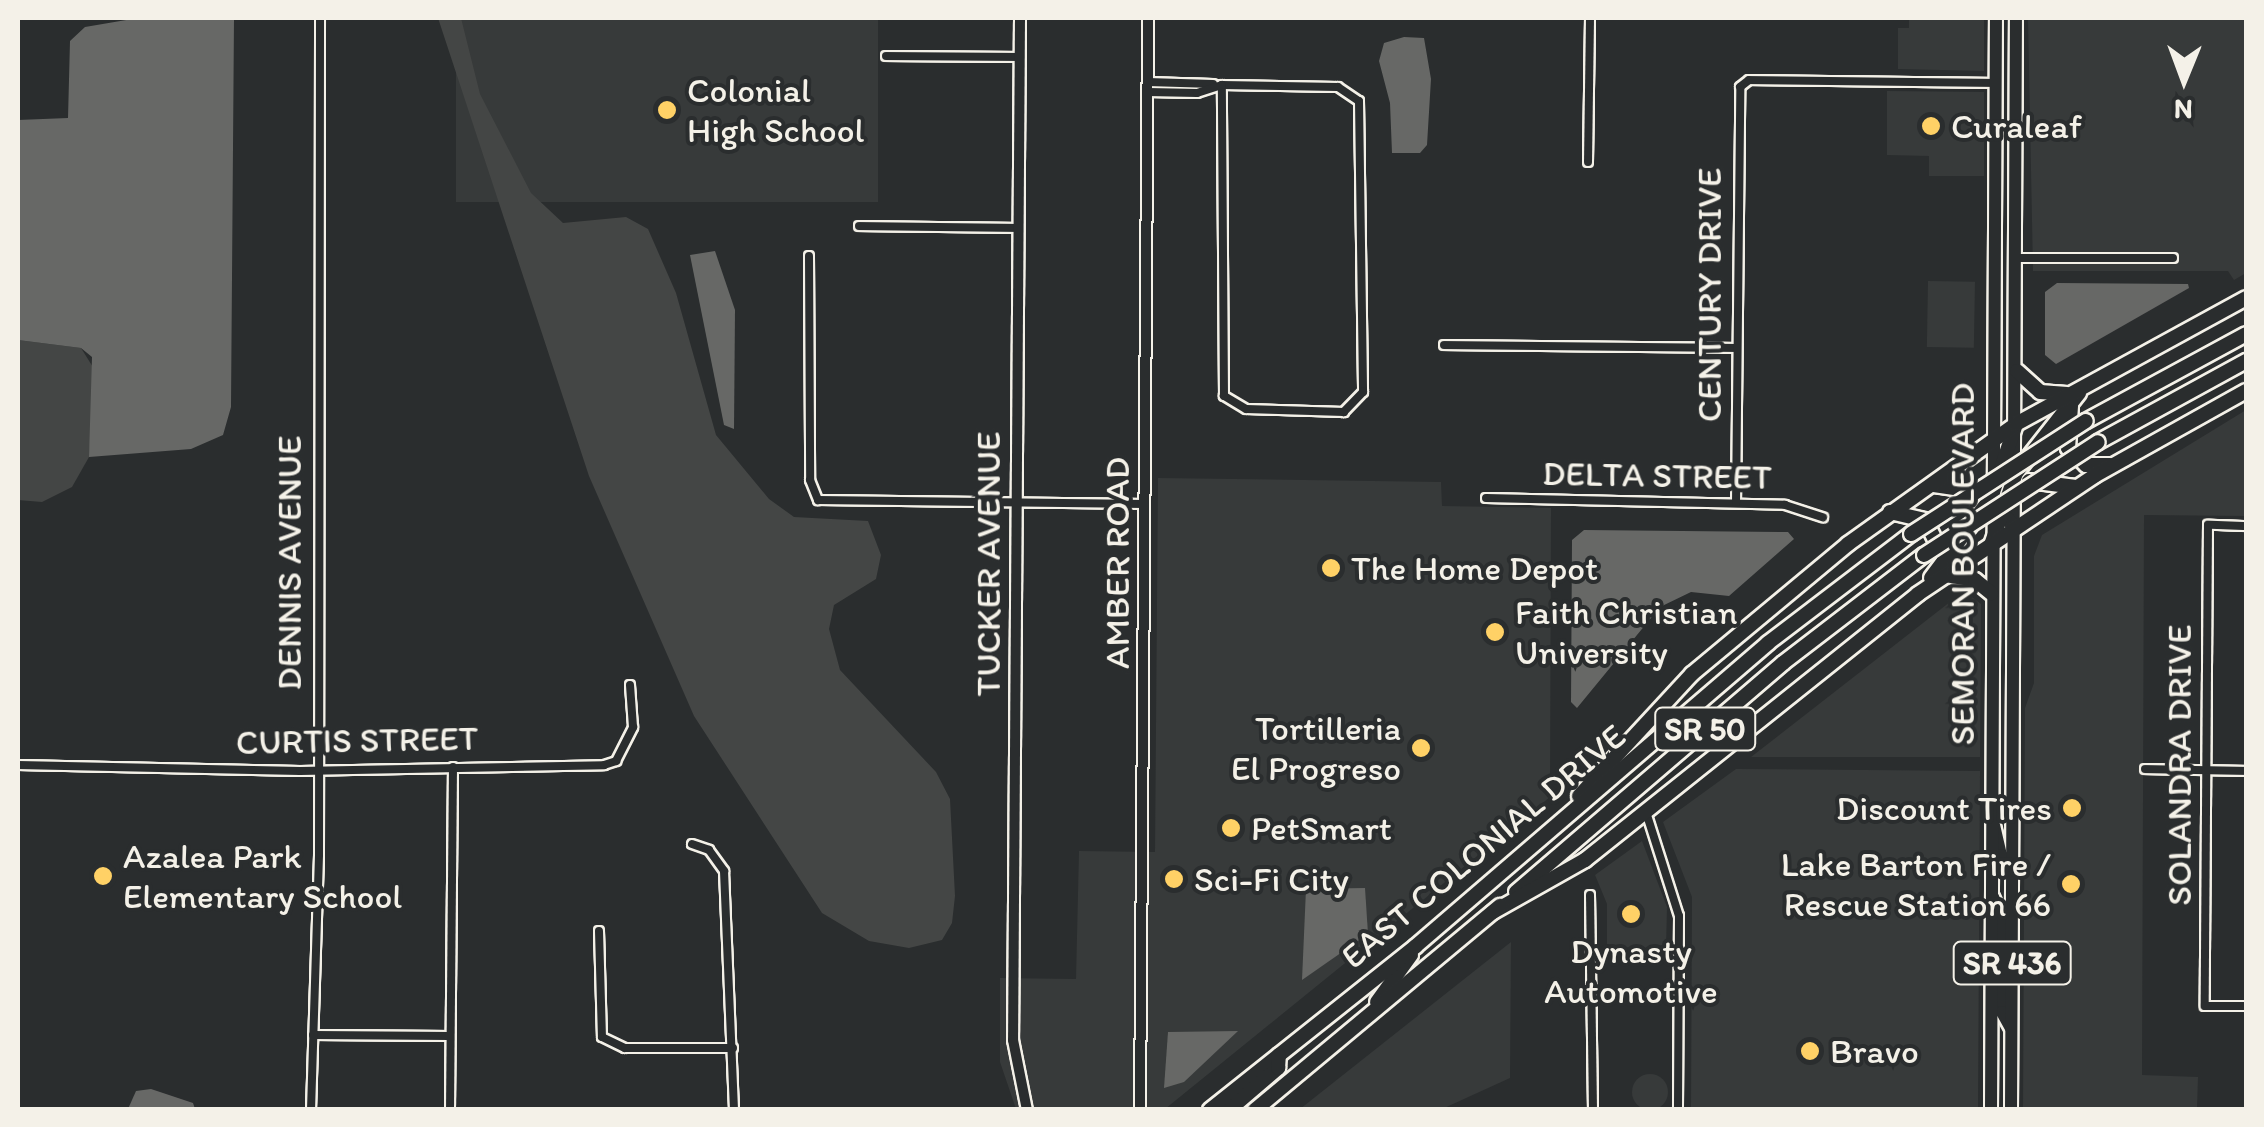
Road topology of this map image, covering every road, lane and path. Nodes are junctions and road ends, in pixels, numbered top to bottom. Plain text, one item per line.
1 (320, 18) edge
2 (1020, 18) edge
3 (1148, 18) edge
4 (1590, 18) edge
5 (1996, 18) edge
6 (2016, 18) edge
7 (886, 56) dead end
8 (1020, 58) junction
9 (1995, 82) junction
10 (1222, 84) junction
11 (1148, 87) junction
12 (1588, 162) dead end
13 (859, 226) dead end
14 (1018, 228) junction
15 (809, 256) dead end
16 (2016, 258) junction
17 (2172, 258) dead end
18 (2246, 298) edge
19 (2246, 334) edge
20 (1444, 345) dead end
21 (1736, 348) junction
22 (2246, 361) edge
23 (2017, 371) junction
24 (2246, 391) edge
25 (2070, 397) junction
26 (2016, 424) junction
27 (1991, 441) junction
28 (2004, 460) junction
29 (2114, 464) junction
30 (2016, 473) junction
31 (2079, 486) junction
32 (1922, 490) junction
33 (1486, 498) dead end
34 (1016, 503) junction
35 (1736, 503) junction
36 (1997, 503) junction
37 (1145, 504) junction
38 (1890, 512) junction
39 (1823, 517) dead end
40 (2246, 526) edge
41 (2016, 528) junction
42 (1991, 545) junction
43 (1943, 570) junction
44 (1990, 593) junction
45 (630, 685) dead end
46 (18, 765) edge
47 (452, 767) junction
48 (315, 769) junction
49 (2146, 770) dead end
50 (2207, 770) junction
51 (2246, 771) edge
52 (1646, 812) junction
53 (1992, 818) junction
54 (1549, 830) junction
55 (692, 844) dead end
56 (2013, 868) junction
57 (1990, 893) junction
58 (1590, 895) dead end
59 (1493, 912) junction
60 (599, 932) dead end
61 (1416, 946) junction
62 (2246, 1006) edge
63 (1355, 1030) junction
64 (2012, 1030) junction
65 (313, 1035) junction
66 (450, 1036) junction
67 (733, 1048) junction
68 (1279, 1055) junction
69 (312, 1110) edge
70 (450, 1110) edge
71 (734, 1110) edge
72 (1028, 1110) edge
73 (1140, 1110) edge
74 (1210, 1110) edge
75 (1229, 1110) edge
76 (1255, 1110) edge
77 (1593, 1110) edge
78 (1678, 1110) edge
79 (1992, 1110) edge
80 (2012, 1110) edge

1 - 48 street, DENNIS AVENUE
2 - 8 street, TUCKER AVENUE
3 - 11 street, AMBER ROAD
4 - 12 street
5 - 9 main road, SEMORAN BOULEVARD
6 - 16 main road, SEMORAN BOULEVARD / SR 436
7 - 8 street
8 - 14 street, TUCKER AVENUE
9 - 21 street, CENTURY DRIVE
9 - 27 main road, SEMORAN BOULEVARD
10 - 10 street
10 - 11 street
11 - 37 street, AMBER ROAD
13 - 14 street
14 - 34 street, TUCKER AVENUE
15 - 34 street
16 - 17 street
16 - 23 main road, SEMORAN BOULEVARD / SR 436
18 - 25 highway
19 - 54 highway, EAST COLONIAL DRIVE / SR 50, bridge
20 - 21 street
21 - 35 street, CENTURY DRIVE
22 - 59 highway, EAST COLONIAL DRIVE / SR 50, bridge
23 - 25 highway
23 - 26 main road, SEMORAN BOULEVARD / SR 436
24 - 29 highway
25 - 26 highway
25 - 29 highway
25 - 30 highway
26 - 27 highway
26 - 28 highway
26 - 30 main road, SEMORAN BOULEVARD / SR 436
27 - 28 highway
27 - 32 highway
27 - 36 main road, SEMORAN BOULEVARD
28 - 30 highway
28 - 36 highway
29 - 31 highway
30 - 31 highway
30 - 36 highway
30 - 41 main road, SEMORAN BOULEVARD / SR 436
31 - 41 highway
32 - 36 highway
32 - 38 highway
33 - 35 street, DELTA STREET
34 - 37 street
34 - 72 street, TUCKER AVENUE
35 - 39 street, DELTA STREET
36 - 41 highway
36 - 42 highway
36 - 43 highway
37 - 73 street, AMBER ROAD
38 - 43 highway
38 - 54 highway
40 - 50 street, SOLANDRA DRIVE
41 - 42 highway
41 - 56 main road, SEMORAN BOULEVARD / SR 436
42 - 43 highway
42 - 44 main road, SEMORAN BOULEVARD / SR 436
43 - 44 highway
43 - 52 highway
44 - 53 main road, SEMORAN BOULEVARD / SR 436
45 - 47 street, CURTIS STREET
46 - 48 street, CURTIS STREET
47 - 48 street, CURTIS STREET
47 - 66 street
48 - 65 street, DENNIS AVENUE
49 - 50 street
50 - 51 street
50 - 62 street, SOLANDRA DRIVE
52 - 59 highway
52 - 78 street
53 - 56 main road
53 - 57 main road, SEMORAN BOULEVARD / SR 436
54 - 61 highway, EAST COLONIAL DRIVE / SR 50
55 - 67 street
56 - 64 main road, SEMORAN BOULEVARD / SR 436
57 - 64 main road
57 - 79 main road, SEMORAN BOULEVARD / SR 436
58 - 77 street
59 - 63 highway, EAST COLONIAL DRIVE / SR 50
60 - 67 street
61 - 63 highway
61 - 68 highway, EAST COLONIAL DRIVE / SR 50
63 - 76 highway, EAST COLONIAL DRIVE / SR 50
64 - 80 main road, SEMORAN BOULEVARD / SR 436
65 - 66 street
65 - 69 street, DENNIS AVENUE
66 - 70 street
67 - 71 street
68 - 74 highway, EAST COLONIAL DRIVE / SR 50
68 - 75 highway

